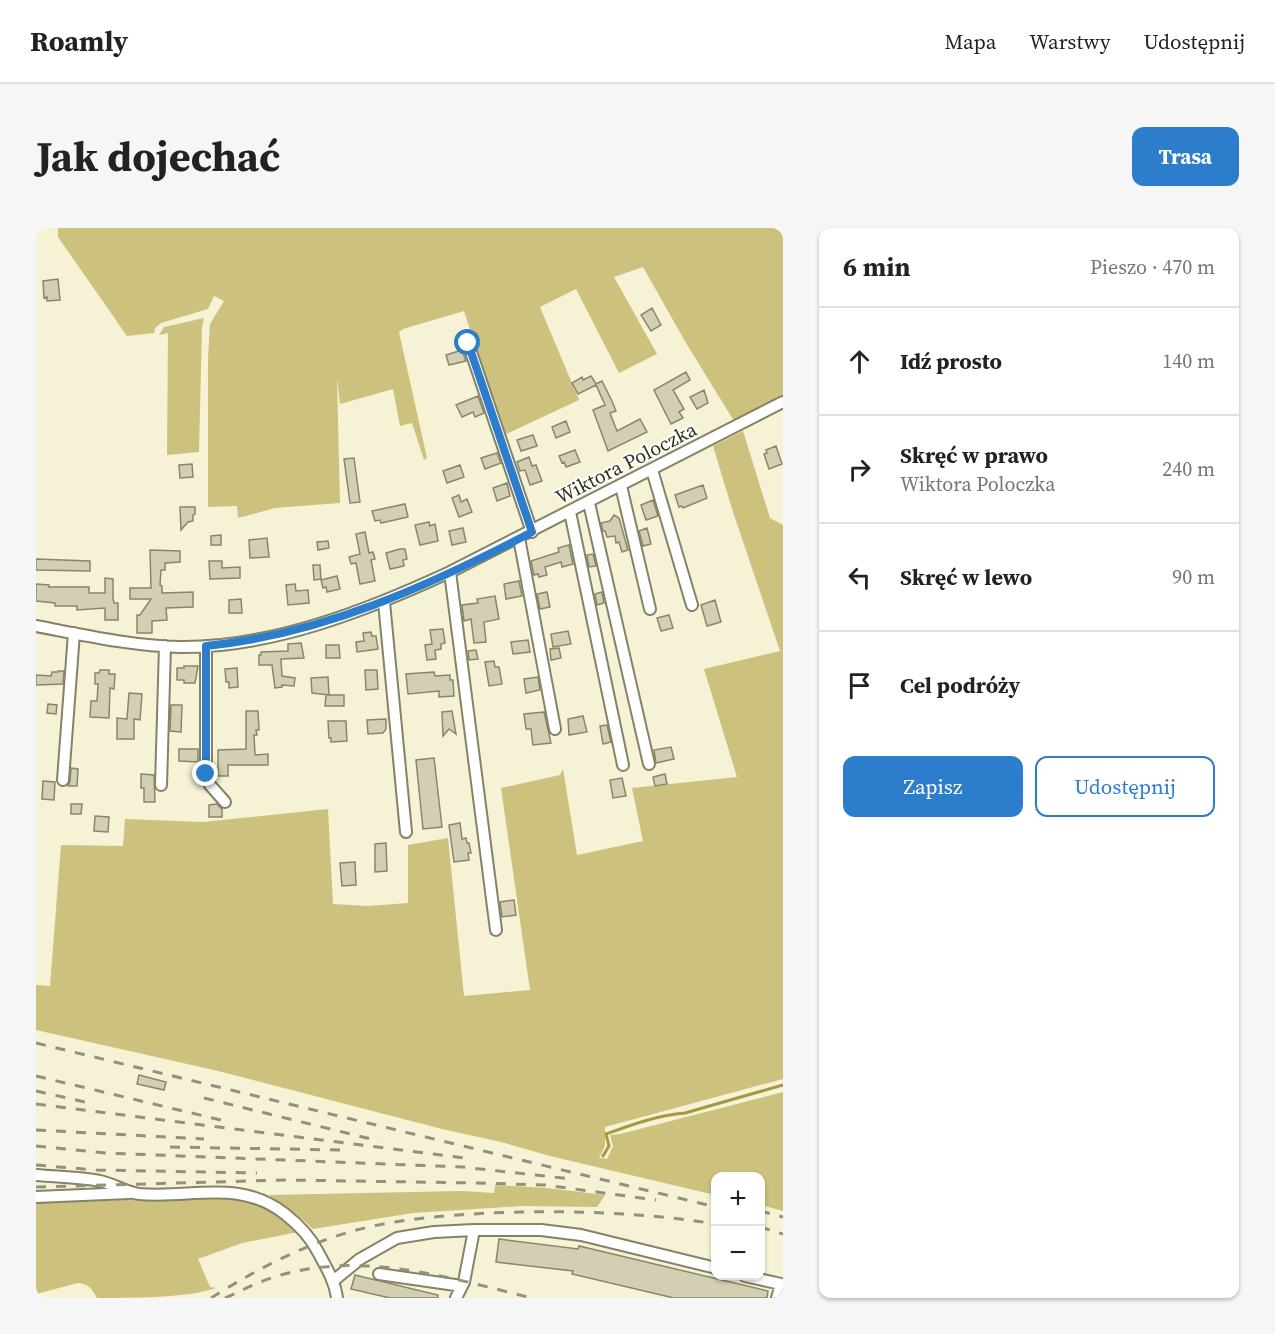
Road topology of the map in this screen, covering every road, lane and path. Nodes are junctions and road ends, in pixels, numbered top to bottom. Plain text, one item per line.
1 (468, 343) dead end
2 (783, 402) edge
3 (652, 470) junction
4 (621, 486) junction
5 (588, 503) junction
6 (570, 512) junction
7 (532, 532) junction
8 (519, 538) junction
9 (450, 572) junction
10 (384, 602) junction
11 (692, 604) dead end
12 (650, 609) dead end
13 (36, 626) edge
14 (74, 633) junction
15 (165, 646) junction
16 (206, 646) junction
17 (555, 729) dead end
18 (649, 764) dead end
19 (623, 765) dead end
20 (63, 780) dead end
21 (161, 785) dead end
22 (225, 802) dead end
23 (406, 832) dead end
24 (496, 930) dead end
25 (36, 1175) edge
26 (133, 1193) junction
27 (36, 1197) edge
28 (474, 1230) junction
29 (711, 1267) edge
30 (379, 1274) dead end
31 (765, 1280) edge
32 (333, 1281) junction
33 (462, 1286) junction
34 (337, 1298) edge
35 (456, 1298) edge
36 (777, 1298) edge

1 - 7 street
2 - 3 street, Wiktora Poloczka
3 - 4 street, Wiktora Poloczka
3 - 11 street
4 - 5 street, Wiktora Poloczka
4 - 12 street
5 - 6 street, Wiktora Poloczka
5 - 18 street
6 - 7 street, Wiktora Poloczka
6 - 19 street
7 - 8 street, Wiktora Poloczka
8 - 9 street, Wiktora Poloczka
8 - 17 street
9 - 10 street, Wiktora Poloczka
9 - 24 street
10 - 16 street, Wiktora Poloczka
10 - 23 street
13 - 14 street, Wiktora Poloczka
14 - 15 street, Wiktora Poloczka
14 - 20 street
15 - 16 street, Wiktora Poloczka
15 - 21 street
16 - 22 street
25 - 26 street
26 - 27 street
26 - 32 street
28 - 29 street
28 - 32 street
28 - 33 street
30 - 33 street
31 - 36 street
32 - 34 street
33 - 35 street

